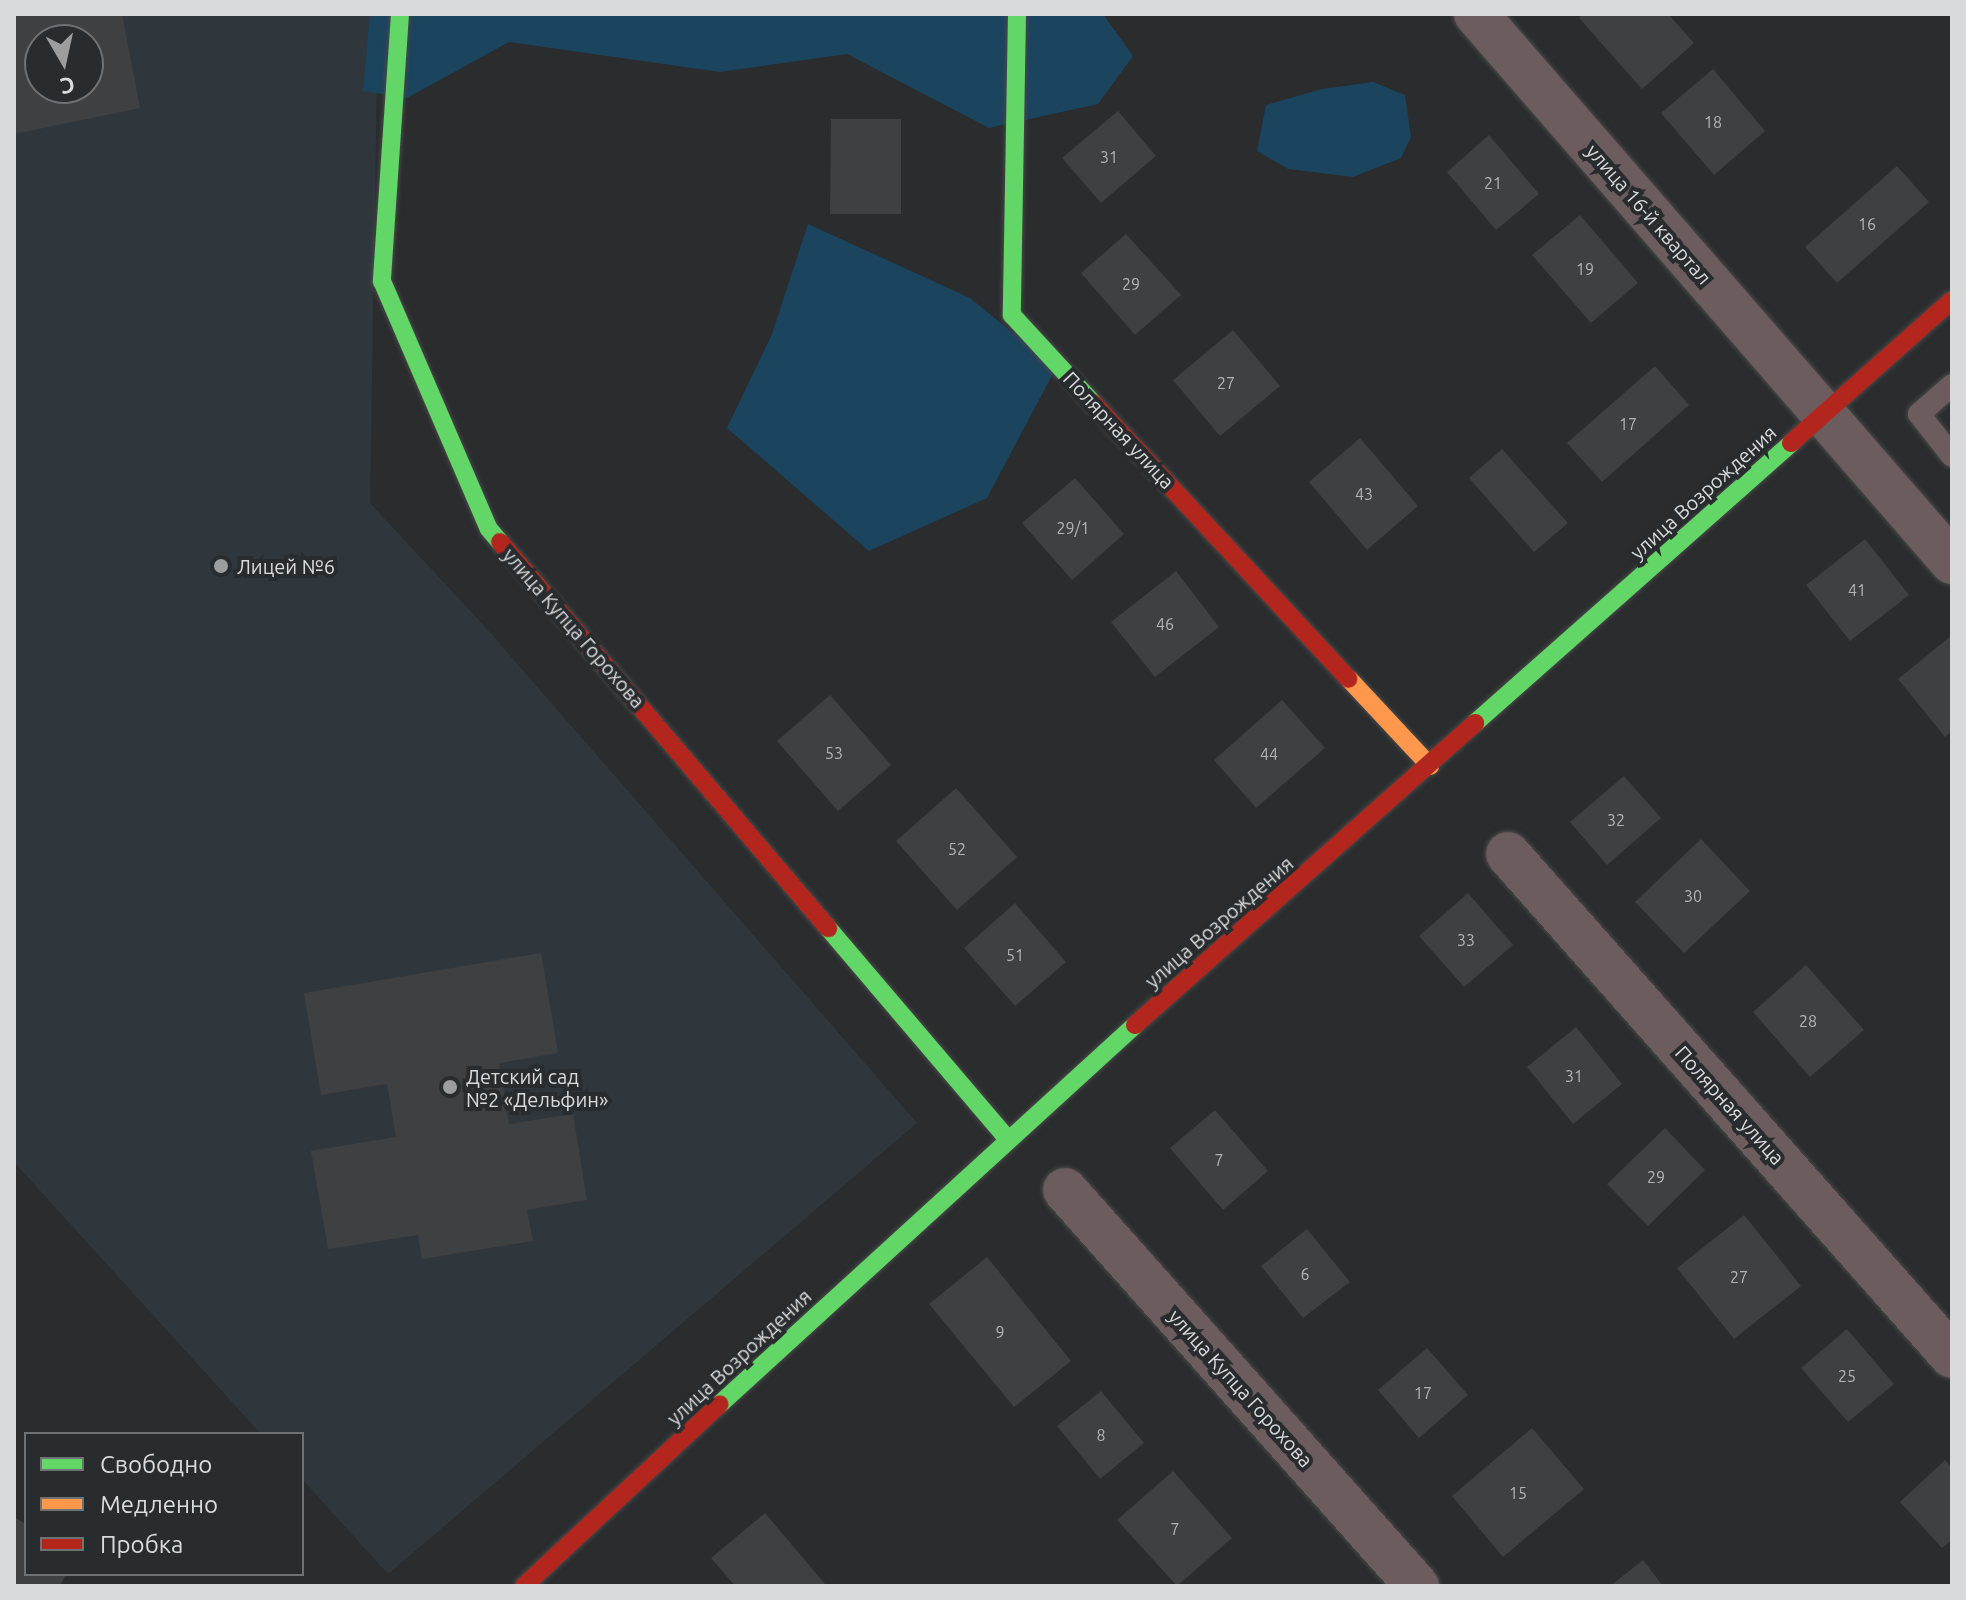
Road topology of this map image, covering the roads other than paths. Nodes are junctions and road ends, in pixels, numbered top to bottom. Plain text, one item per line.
1 (400, 14) edge
2 (1017, 14) edge
3 (1476, 14) edge
4 (1952, 300) edge
5 (1952, 385) edge
6 (1822, 415) junction
7 (1952, 456) edge
8 (1952, 562) edge
9 (1430, 766) junction
10 (1508, 854) dead end
11 (1007, 1138) junction
12 (1065, 1190) dead end
13 (1952, 1356) edge
14 (524, 1586) edge
15 (1417, 1586) edge

1 - 11 street, улица Купца Горохова
2 - 9 street, Полярная улица
3 - 6 street, улица 16-й квартал
4 - 6 street, улица Возрождения
5 - 7 lane
6 - 8 street, улица 16-й квартал
6 - 9 street, улица Возрождения
9 - 11 street, улица Возрождения
10 - 13 street, Полярная улица
11 - 14 street, улица Возрождения
12 - 15 street, улица Купца Горохова

